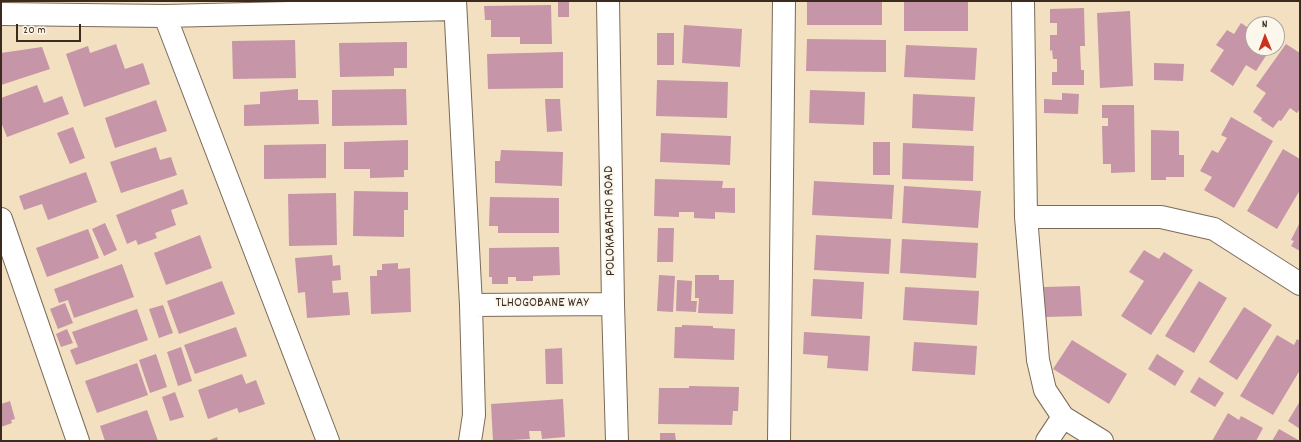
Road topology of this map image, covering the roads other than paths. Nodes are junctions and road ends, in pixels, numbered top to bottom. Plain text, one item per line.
1 (608, 1) edge
2 (784, 1) edge
3 (1023, 1) edge
4 (455, 5) edge
5 (1, 14) edge
6 (165, 16) junction
7 (1026, 217) junction
8 (1, 219) edge
9 (1300, 284) edge
10 (613, 304) junction
11 (471, 305) junction
12 (1063, 417) junction
13 (78, 441) edge
14 (328, 441) edge
15 (470, 441) edge
16 (617, 441) edge
17 (779, 441) edge
18 (1047, 441) edge
19 (1102, 441) edge

1 - 10 street, POLOKABATHO ROAD
2 - 17 street
3 - 7 street
4 - 6 street
4 - 11 street
5 - 6 street
6 - 14 street
7 - 9 street
7 - 12 street
8 - 13 street
10 - 11 street, TLHOGOBANE WAY
10 - 16 street, POLOKABATHO ROAD
11 - 15 street
12 - 18 street
12 - 19 street

